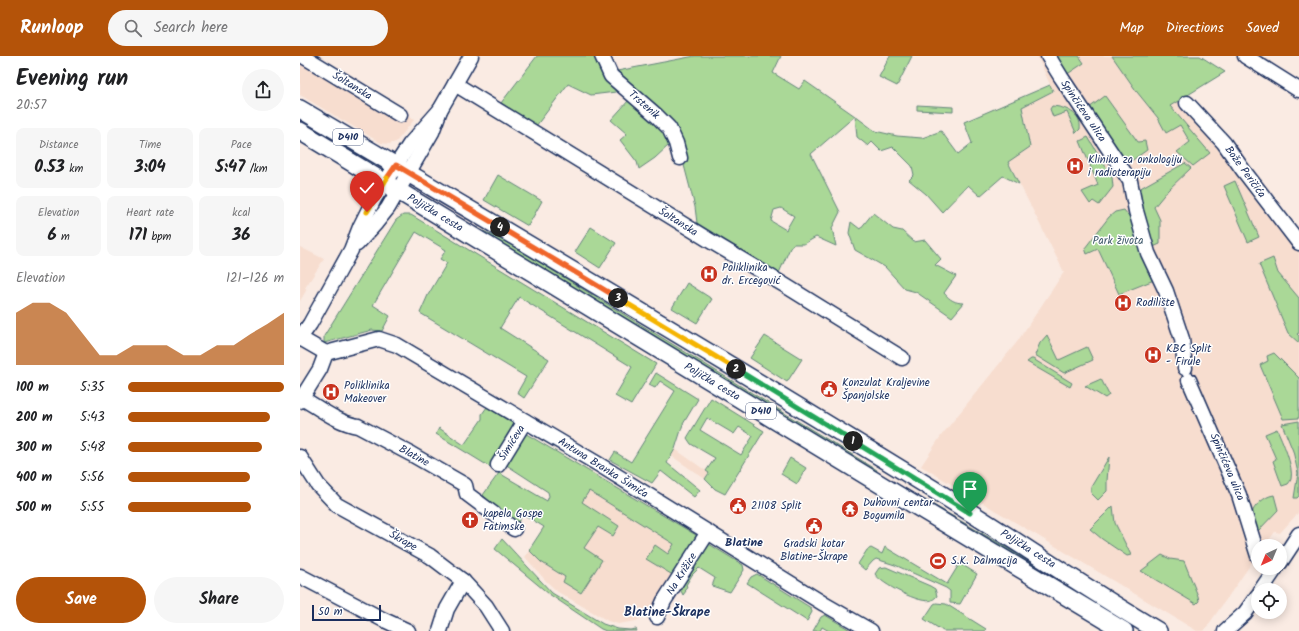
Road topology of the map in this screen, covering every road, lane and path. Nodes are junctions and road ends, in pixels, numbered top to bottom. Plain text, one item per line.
1 (303, 56) edge
2 (471, 56) edge
3 (602, 56) edge
4 (1048, 56) edge
5 (1245, 56) edge
6 (455, 84) junction
7 (1299, 90) edge
8 (1187, 103) dead end
9 (300, 109) edge
10 (400, 116) dead end
11 (300, 131) edge
12 (680, 158) dead end
13 (402, 169) junction
14 (391, 187) junction
15 (1299, 243) edge
16 (300, 338) edge
17 (326, 353) junction
18 (902, 358) dead end
19 (301, 399) edge
20 (522, 419) junction
21 (300, 457) edge
22 (498, 465) dead end
23 (514, 529) dead end
24 (708, 532) junction
25 (1299, 534) edge
26 (1253, 539) edge
27 (1287, 552) edge
28 (300, 576) edge
29 (463, 581) junction
30 (1251, 605) edge
31 (1245, 613) junction
32 (657, 617) dead end
33 (408, 631) edge
34 (440, 631) edge
35 (502, 631) edge
36 (871, 631) edge
37 (1124, 631) edge
38 (1158, 631) edge
39 (1225, 631) edge
40 (1239, 631) edge

1 - 10 street, Šoltanska
2 - 6 street
3 - 12 street, Trstenik
4 - 26 street, Spinčićeva ulica
5 - 7 street
6 - 13 street
6 - 18 street, Šoltanska
8 - 15 street, Bože Peričića
9 - 13 main road, Poljička cesta / D410
11 - 14 main road, Poljička cesta / D410
13 - 14 street
13 - 38 main road, Poljička cesta / D410
14 - 16 street
14 - 37 main road, Poljička cesta / D410
16 - 17 street
17 - 19 street
17 - 20 street, Antuna Branka Šimića
19 - 23 street, Blatine
20 - 22 street, Šimićeva
20 - 24 street, Antuna Branka Šimića
21 - 29 street, Škrape
24 - 32 street, Na Križice
24 - 36 street, Antuna Branka Šimića
25 - 27 street
28 - 33 street
29 - 34 street
29 - 35 street, Škrape
30 - 31 street
31 - 39 street
31 - 40 street

